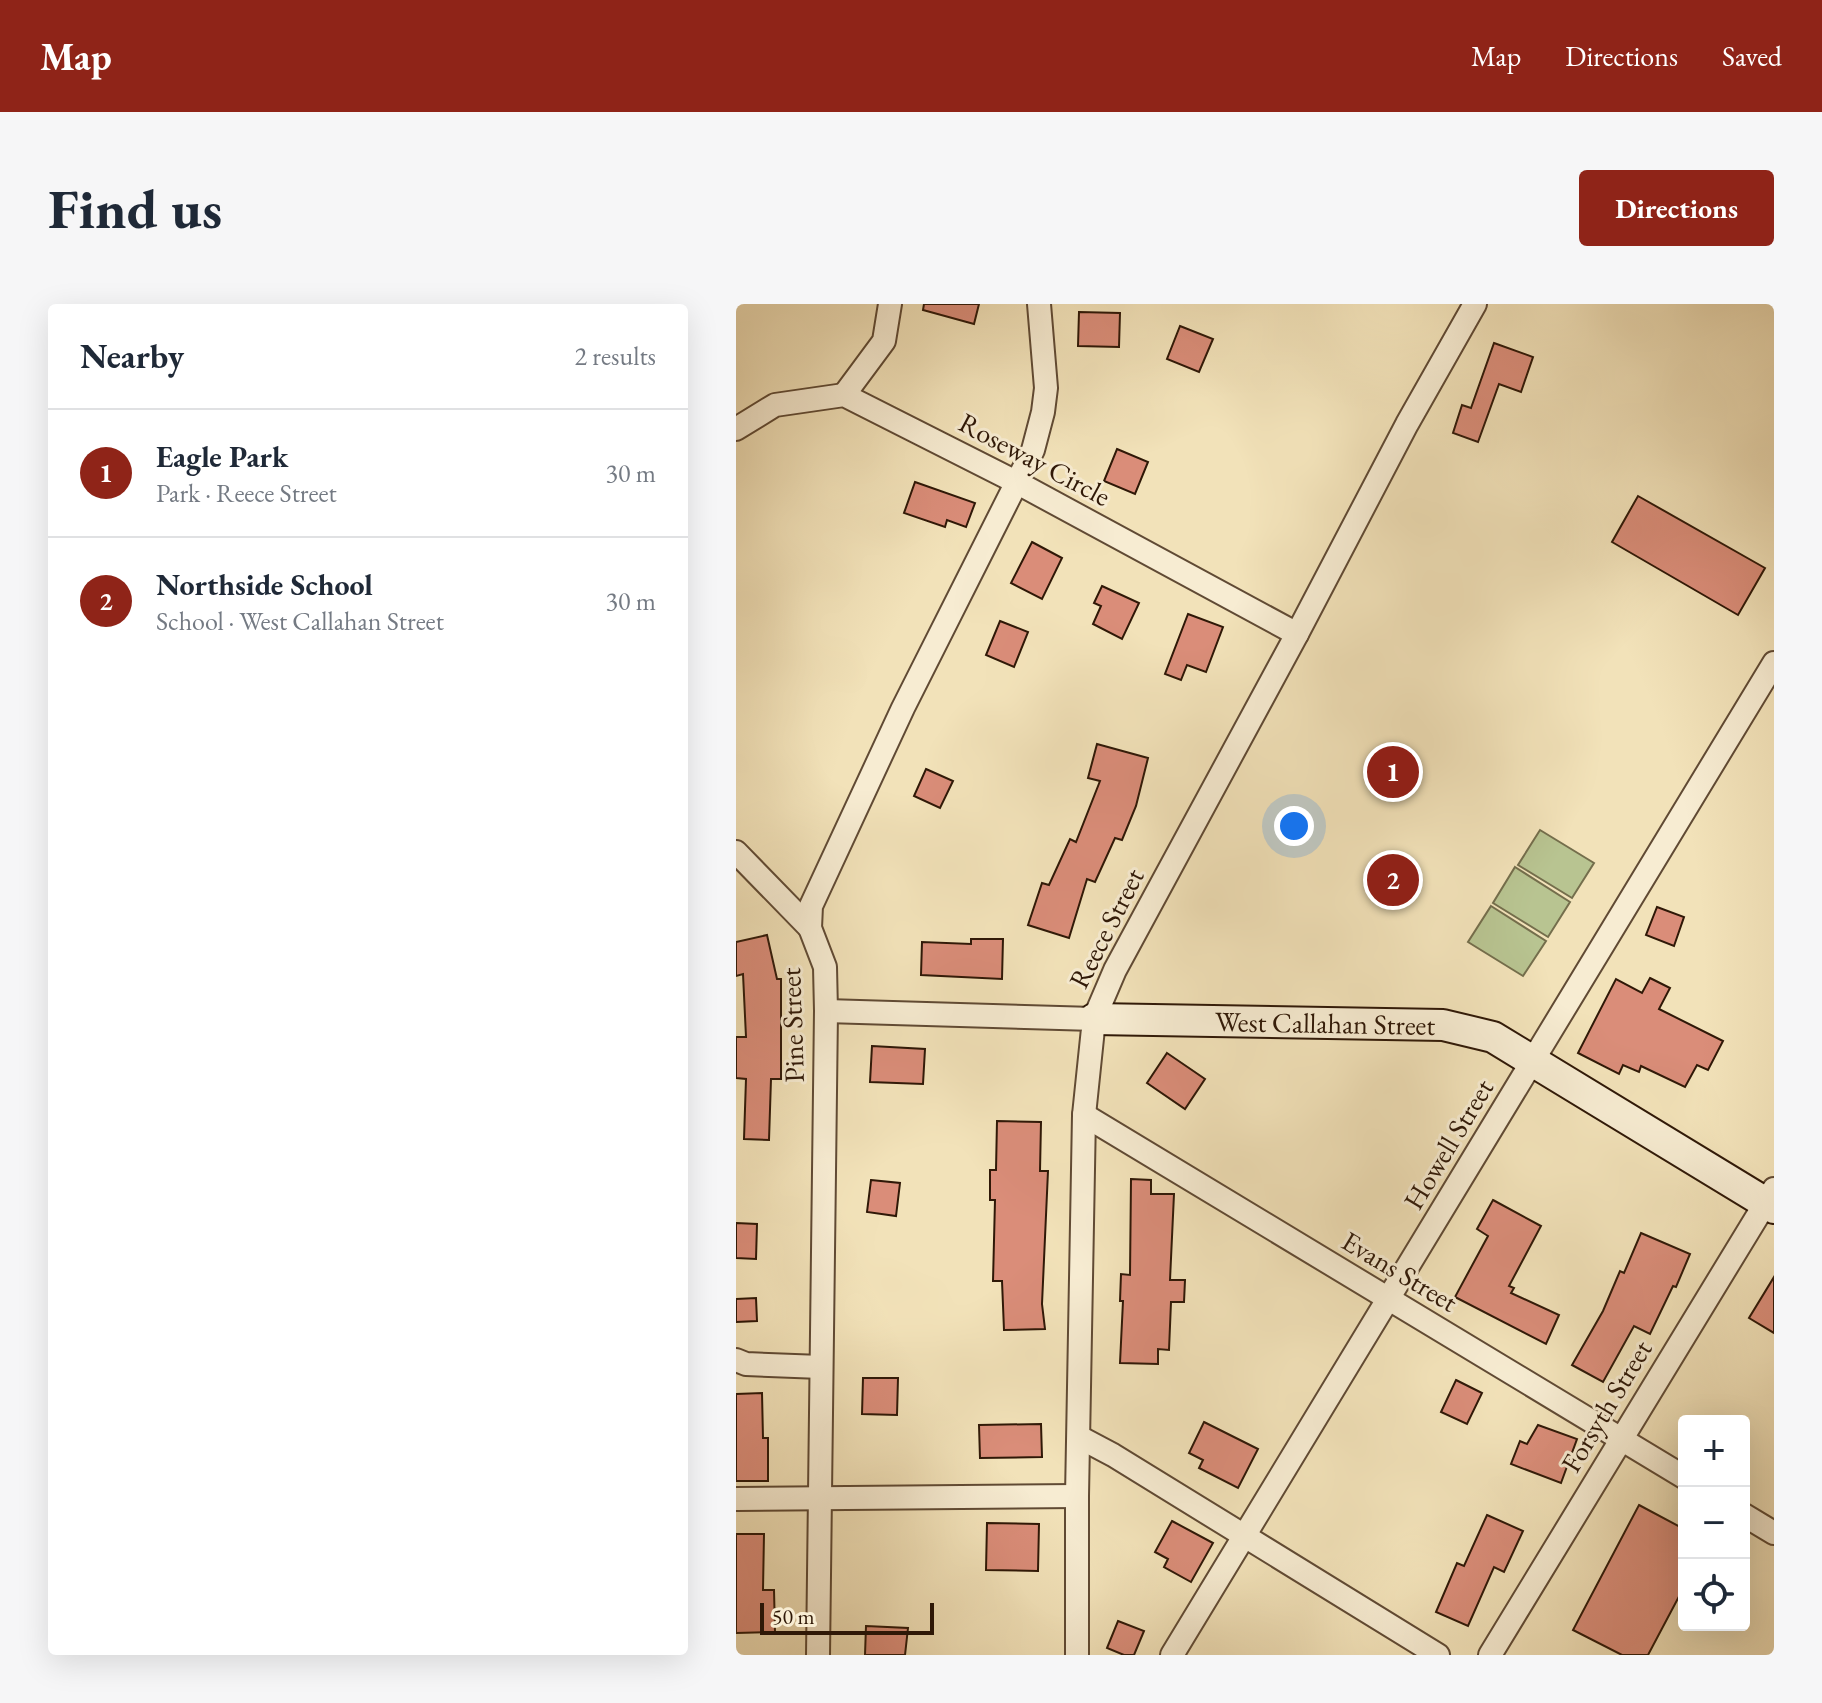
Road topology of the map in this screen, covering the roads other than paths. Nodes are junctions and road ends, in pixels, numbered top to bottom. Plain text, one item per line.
1 (890, 304) edge
2 (1475, 304) edge
3 (1043, 310) edge
4 (844, 395) junction
5 (736, 429) edge
6 (1016, 482) junction
7 (1297, 634) junction
8 (1774, 663) edge
9 (736, 852) edge
10 (810, 928) junction
11 (826, 1011) junction
12 (1094, 1019) junction
13 (1532, 1061) junction
14 (1084, 1115) junction
15 (1771, 1200) edge
16 (1389, 1300) junction
17 (736, 1360) edge
18 (821, 1367) junction
19 (1079, 1437) junction
20 (1621, 1438) junction
21 (1678, 1473) edge
22 (1077, 1496) junction
23 (736, 1499) edge
24 (822, 1500) junction
25 (1750, 1519) edge
26 (1774, 1533) edge
27 (1245, 1537) junction
28 (818, 1655) edge
29 (1077, 1655) edge
30 (1172, 1655) edge
31 (1438, 1655) edge
32 (1490, 1655) edge

1 - 4 street
2 - 7 street, Reece Street
3 - 6 street, Pine Street
4 - 5 street
4 - 6 street, Roseway Circle
6 - 7 street, Roseway Circle
6 - 10 street, Pine Street
7 - 12 street, Reece Street
8 - 13 street, Howell Street
9 - 10 street
10 - 11 street, Pine Street
11 - 12 street, West Callahan Street
11 - 18 street, Pine Street
12 - 13 street, West Callahan Street
12 - 14 street, Reece Street
13 - 15 street, West Callahan Street
13 - 16 street, Howell Street
14 - 16 street, Evans Street
14 - 19 street, Reece Street
15 - 20 street, Forsyth Street
16 - 20 street, Evans Street
16 - 27 street, Howell Street
17 - 18 street
18 - 24 street, Pine Street
19 - 22 street, Reece Street
19 - 27 street
20 - 21 street, Evans Street
20 - 32 street, Forsyth Street
22 - 24 street
22 - 29 street, Reece Street
23 - 24 street
24 - 28 street, Pine Street
25 - 26 street
27 - 30 street, Howell Street
27 - 31 street

